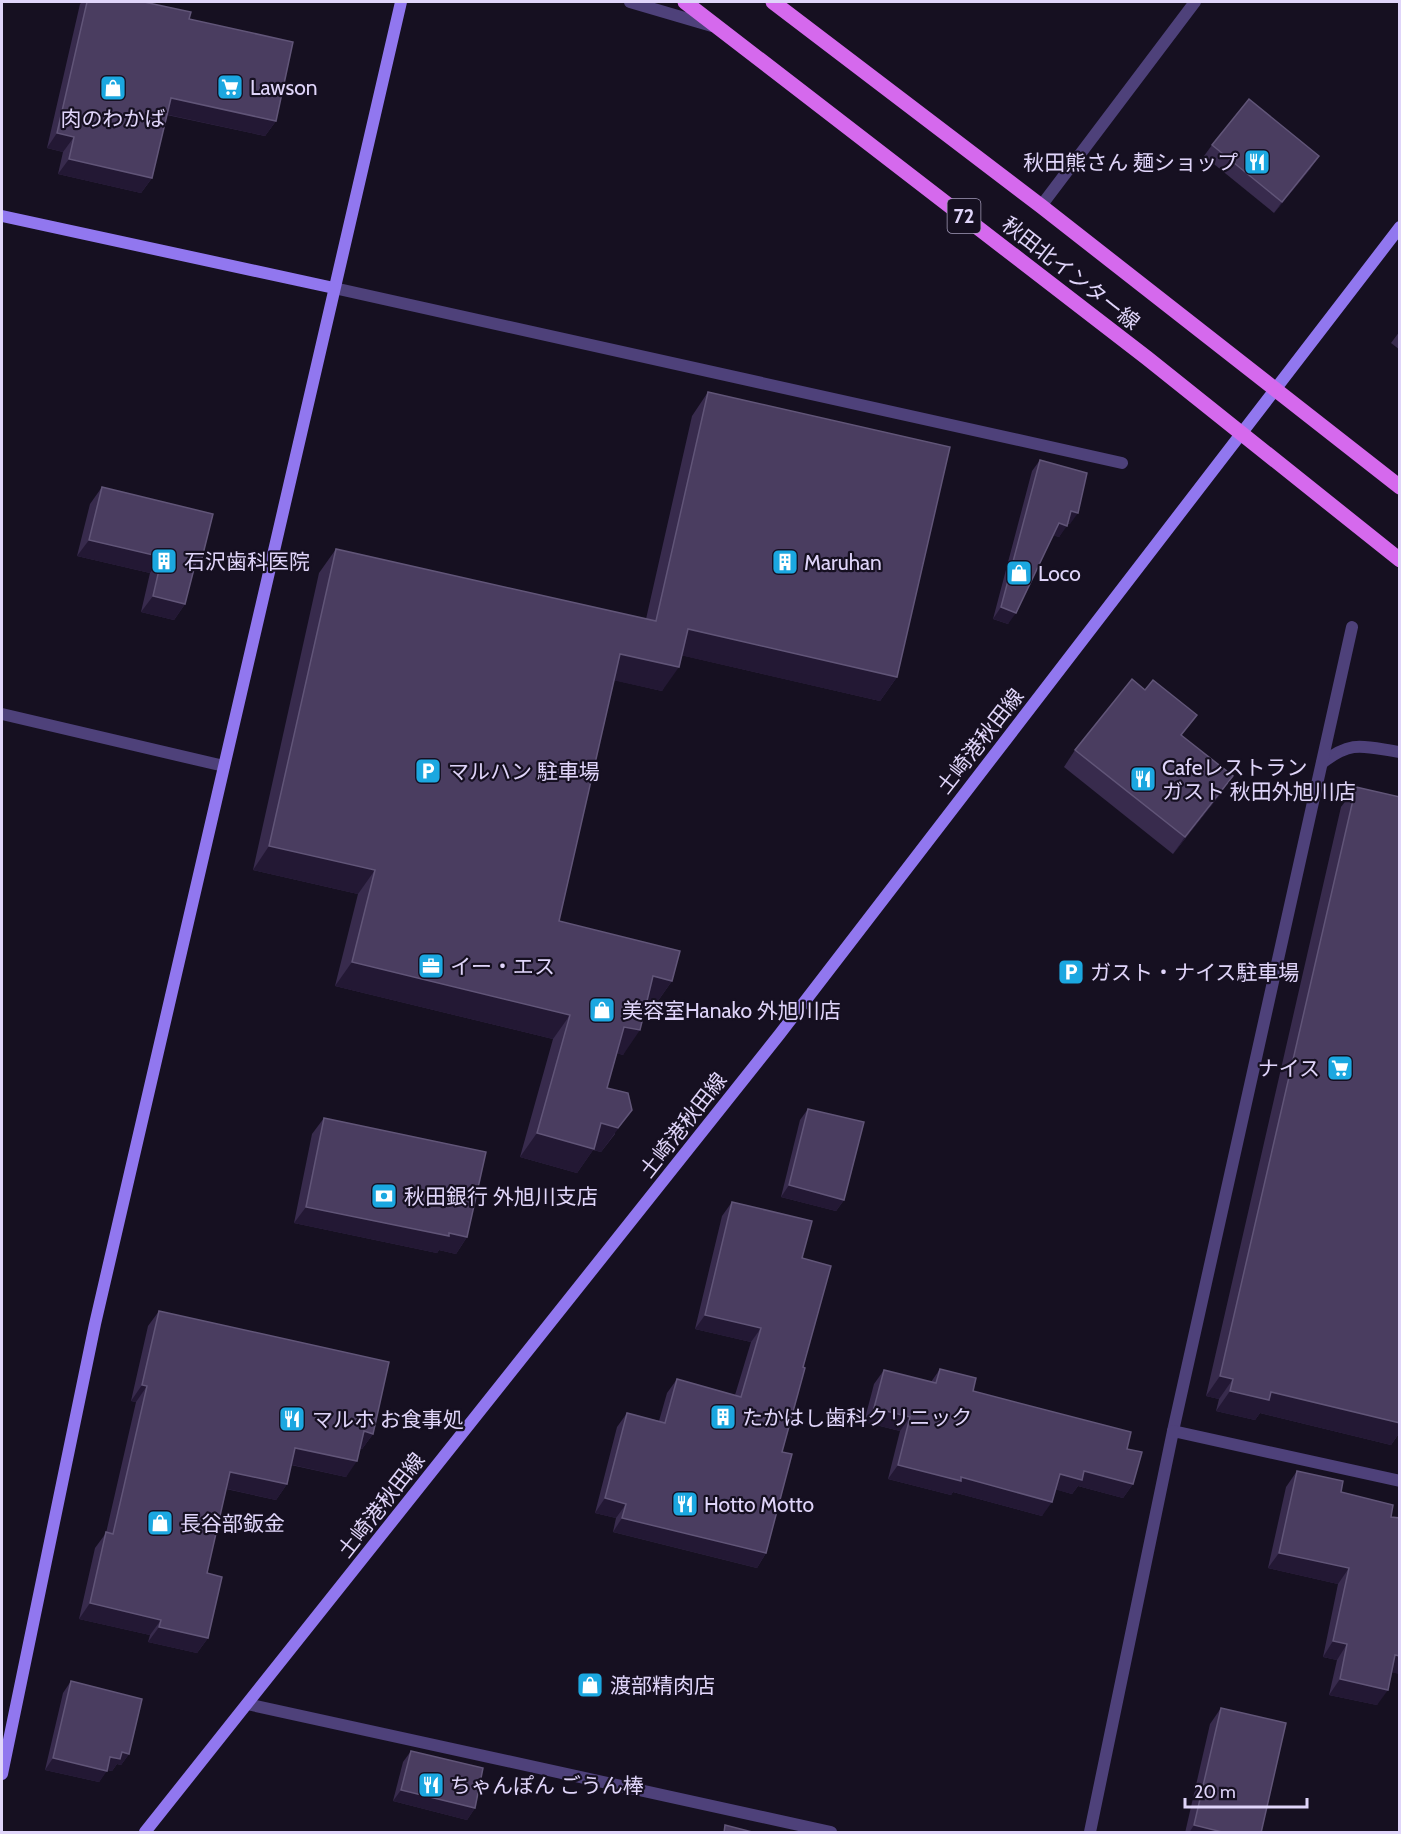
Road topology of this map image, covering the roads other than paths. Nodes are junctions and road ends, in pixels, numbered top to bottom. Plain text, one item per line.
1 (401, 2) edge
2 (630, 2) edge
3 (685, 2) edge
4 (773, 2) edge
5 (1195, 2) edge
6 (722, 30) junction
7 (1041, 206) junction
8 (2, 216) edge
9 (1400, 227) edge
10 (334, 288) junction
11 (1275, 389) junction
12 (1241, 433) junction
13 (1122, 463) dead end
14 (1400, 487) edge
15 (1400, 560) edge
16 (1352, 627) dead end
17 (2, 714) edge
18 (1400, 752) edge
19 (1322, 763) junction
20 (224, 766) junction
21 (1173, 1431) junction
22 (1400, 1481) edge
23 (248, 1704) junction
24 (2, 1774) edge
25 (145, 1833) edge
26 (831, 1833) edge
27 (1090, 1833) edge

1 - 10 street
2 - 6 street
3 - 6 main road, 秋田北インター線 / 72
4 - 7 main road, 秋田北インター線 / 72
5 - 7 street
6 - 12 main road, 秋田北インター線 / 72
7 - 11 main road, 秋田北インター線 / 72
8 - 10 street
9 - 11 street, 土崎港秋田線
10 - 13 street
10 - 20 street
11 - 12 street, 土崎港秋田線
11 - 14 main road, 秋田北インター線 / 72
12 - 15 main road, 秋田北インター線 / 72
12 - 23 street, 土崎港秋田線
16 - 19 street
17 - 20 street
18 - 19 street
19 - 21 street
20 - 24 street
21 - 22 street
21 - 27 street
23 - 25 street, 土崎港秋田線
23 - 26 street

